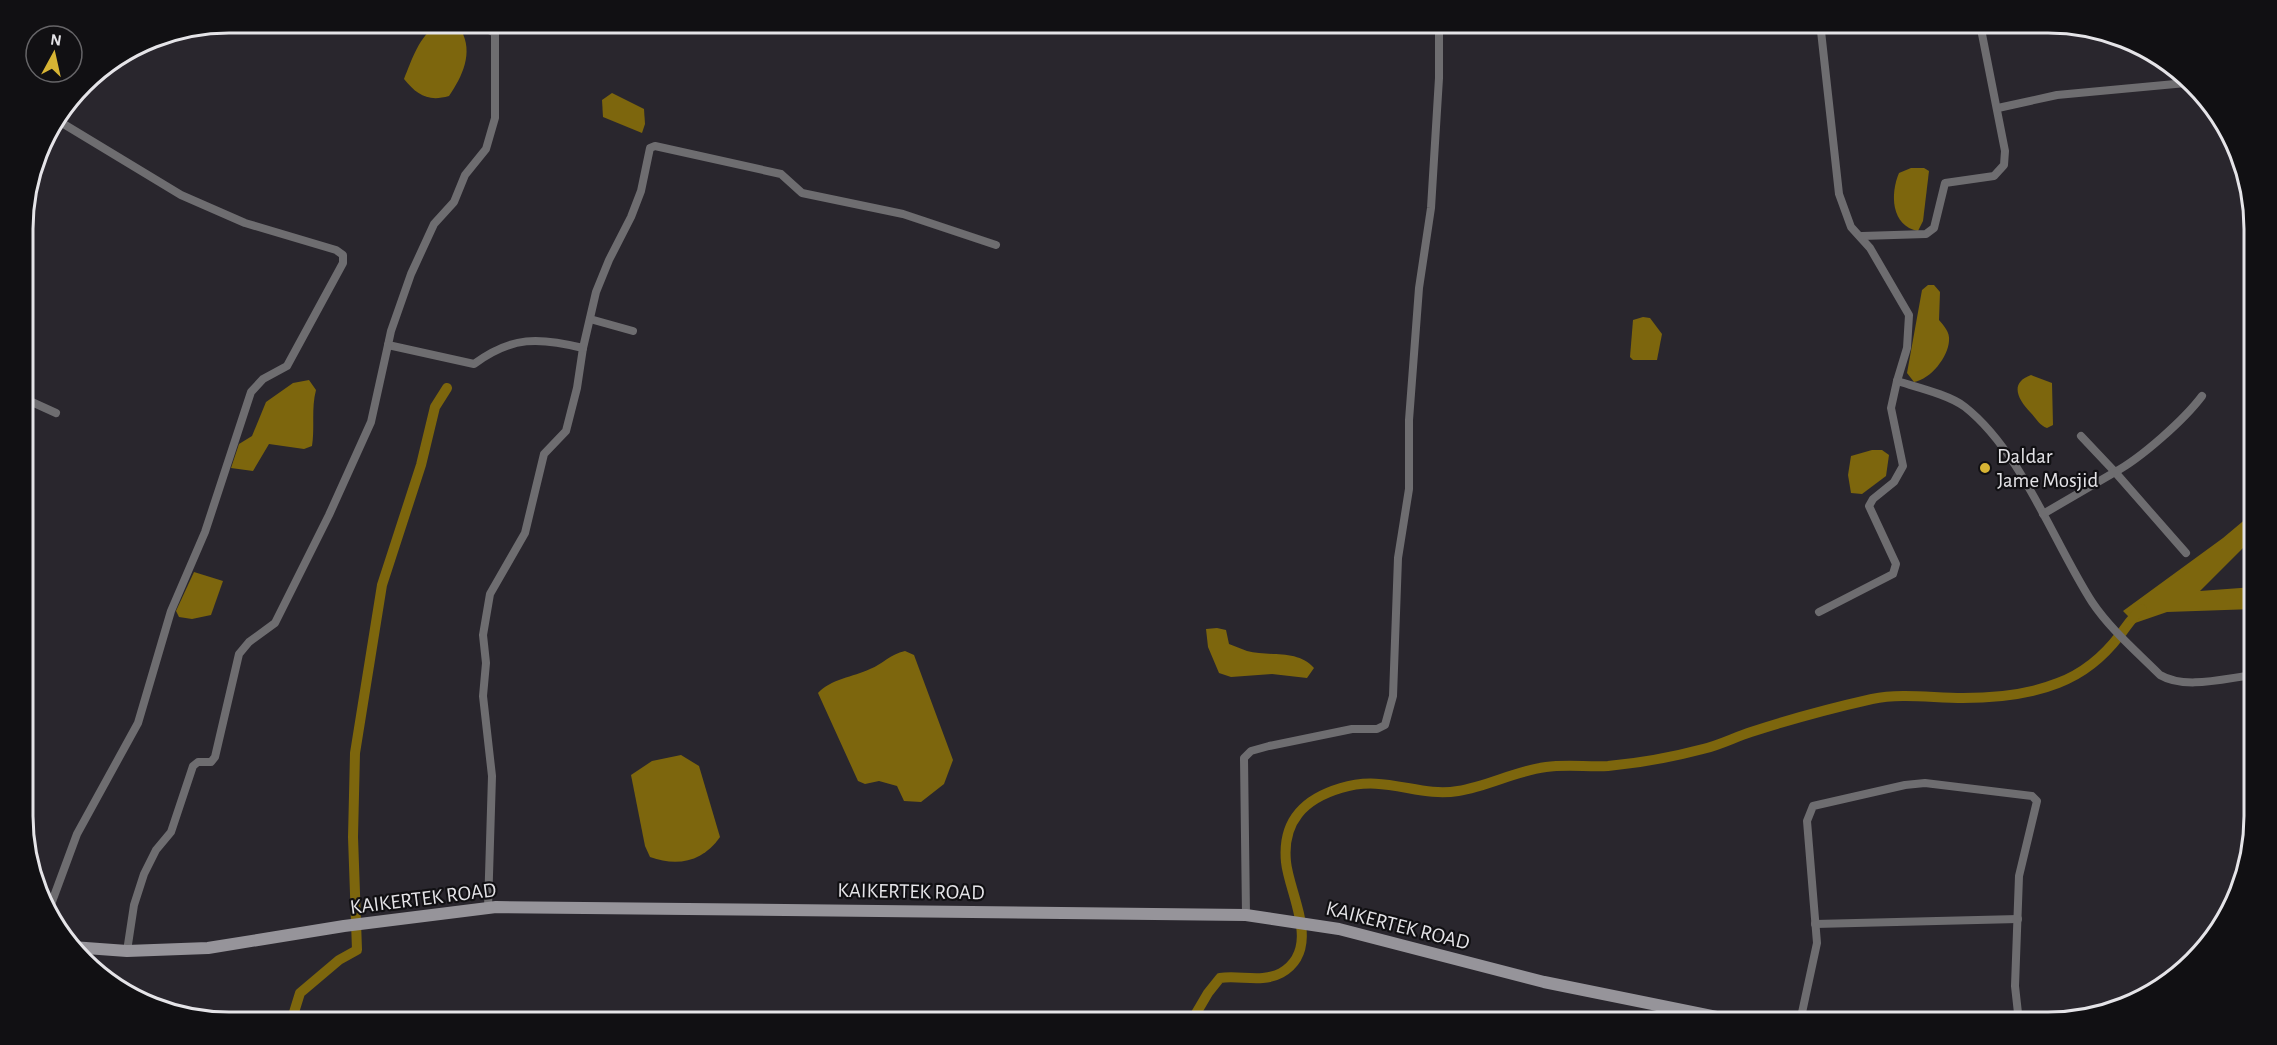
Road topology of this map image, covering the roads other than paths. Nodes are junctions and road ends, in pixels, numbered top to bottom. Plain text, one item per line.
1 (495, 33) edge
2 (1440, 33) edge
3 (1821, 33) edge
4 (1982, 33) edge
5 (2180, 84) edge
6 (1998, 108) junction
7 (63, 124) edge
8 (1862, 236) junction
9 (996, 245) dead end
10 (590, 319) junction
11 (633, 331) dead end
12 (388, 345) junction
13 (583, 348) junction
14 (1897, 381) junction
15 (2202, 396) dead end
16 (33, 403) edge
17 (56, 413) dead end
18 (2080, 436) dead end
19 (2115, 472) junction
20 (2043, 514) junction
21 (2186, 553) dead end
22 (1819, 612) dead end
23 (2244, 676) edge
24 (52, 900) edge
25 (488, 908) junction
26 (1246, 915) junction
27 (2018, 919) junction
28 (1815, 924) junction
29 (84, 948) edge
30 (127, 951) junction
31 (1692, 1012) edge
32 (1802, 1012) edge
33 (2018, 1012) edge

1 - 12 street
2 - 26 street
3 - 8 street
4 - 6 street
5 - 6 street
6 - 8 street
7 - 24 street
8 - 14 street
9 - 10 street
10 - 11 street
10 - 13 street
12 - 13 street
12 - 30 street
13 - 25 street
14 - 20 street
14 - 22 street
15 - 19 street
16 - 17 street
18 - 19 street
19 - 20 street
19 - 21 street
20 - 23 street
25 - 26 main road, KAIKERTEK ROAD
25 - 30 main road, KAIKERTEK ROAD
26 - 31 main road, KAIKERTEK ROAD
27 - 28 street
27 - 28 street
27 - 33 street
28 - 32 street
29 - 30 main road, KAIKERTEK ROAD

